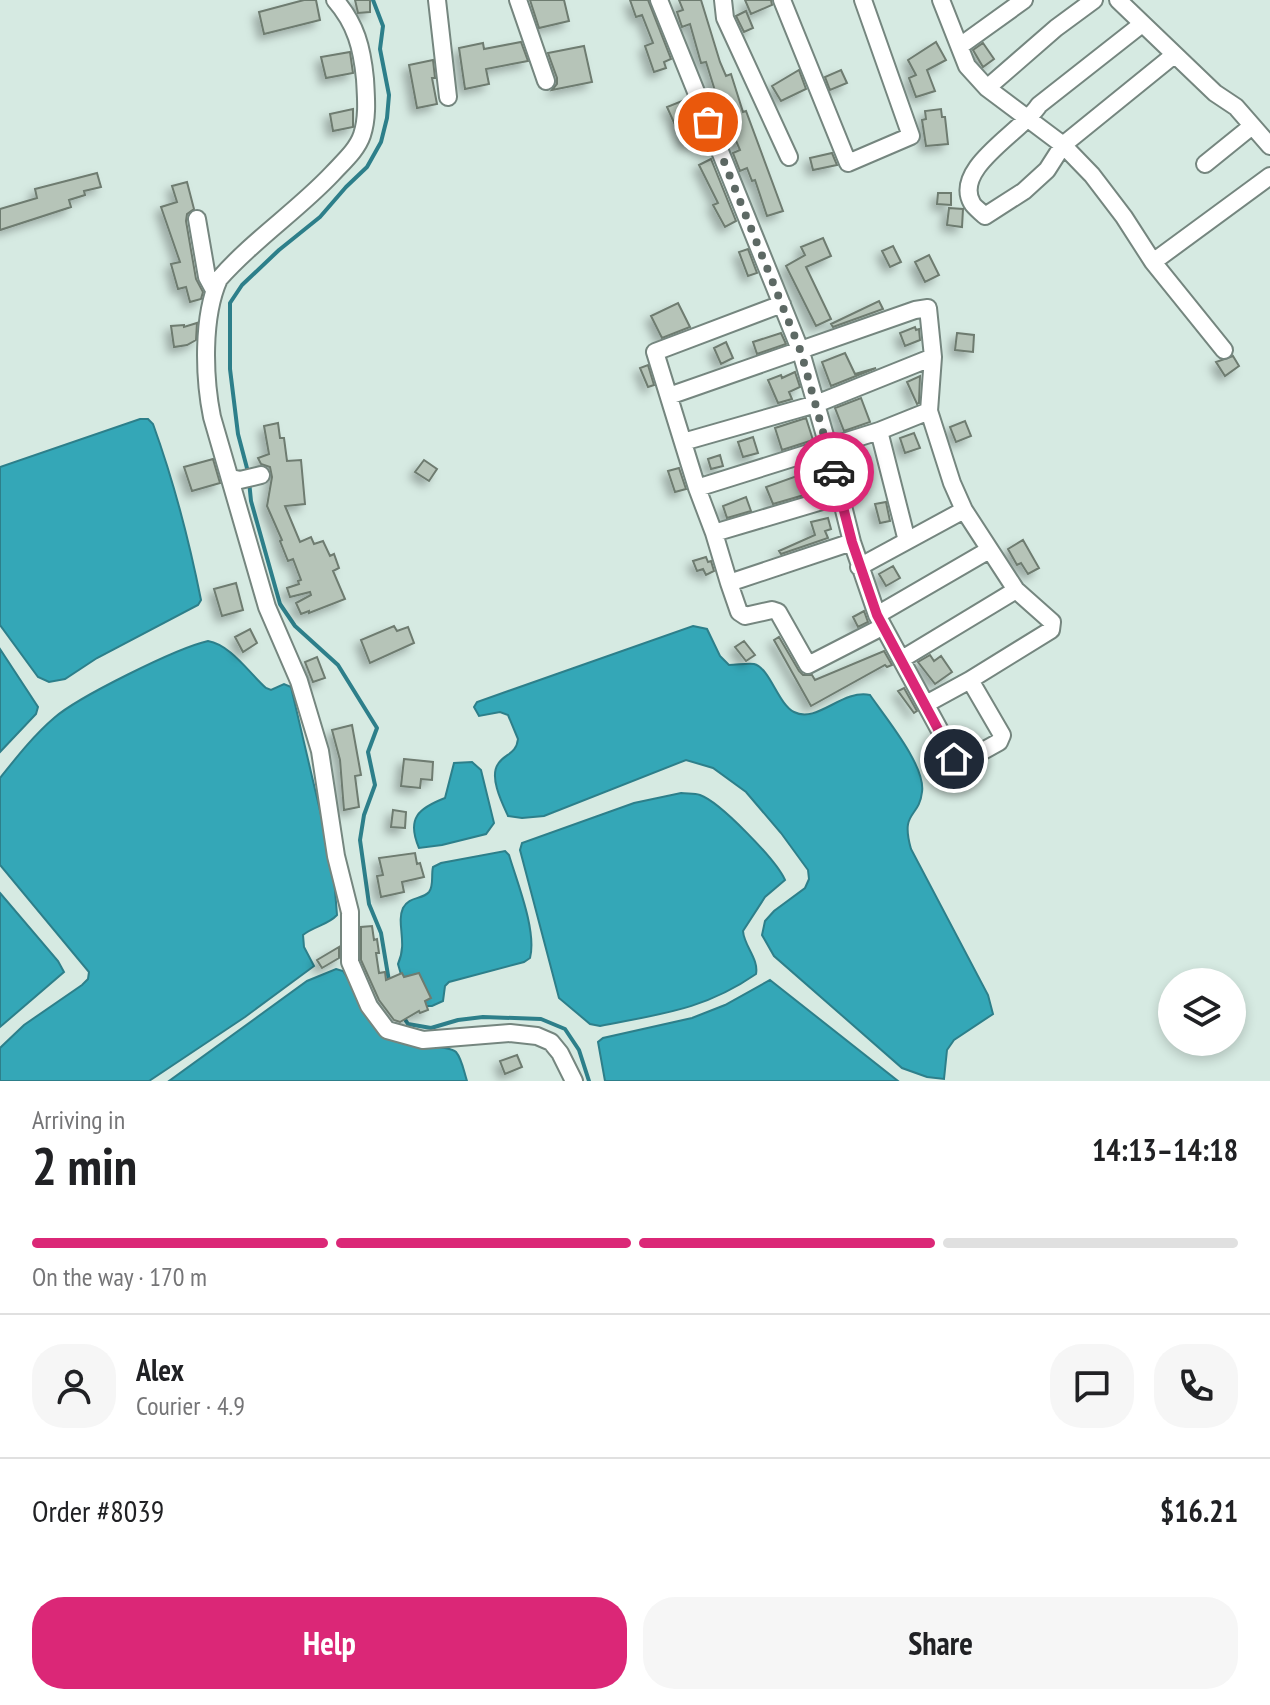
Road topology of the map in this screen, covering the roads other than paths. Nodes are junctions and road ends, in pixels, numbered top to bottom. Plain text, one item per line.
1 (335, 0) edge
2 (437, 0) edge
3 (518, 0) edge
4 (659, 0) edge
5 (723, 0) edge
6 (782, 0) edge
7 (863, 0) edge
8 (942, 0) edge
9 (1024, 0) edge
10 (1094, 0) edge
11 (1118, 0) edge
12 (1142, 24) junction
13 (960, 46) junction
14 (1174, 55) junction
15 (546, 81) dead end
16 (987, 88) junction
17 (448, 97) dead end
18 (1031, 118) junction
19 (1252, 126) junction
20 (1063, 145) junction
21 (1270, 146) edge
22 (789, 157) dead end
23 (1205, 164) dead end
24 (1270, 176) edge
25 (197, 219) dead end
26 (1153, 262) junction
27 (214, 290) junction
28 (782, 304) junction
29 (1224, 350) dead end
30 (801, 352) junction
31 (933, 357) junction
32 (669, 396) junction
33 (816, 404) junction
34 (929, 411) junction
35 (879, 431) junction
36 (683, 442) junction
37 (828, 446) junction
38 (697, 488) junction
39 (839, 496) junction
40 (964, 510) junction
41 (714, 533) junction
42 (907, 541) junction
43 (852, 542) junction
44 (989, 550) junction
45 (859, 567) junction
46 (729, 583) junction
47 (1016, 590) junction
48 (880, 621) junction
49 (902, 659) junction
50 (970, 680) junction
51 (926, 704) junction
52 (574, 1081) edge

1 - 27 street
2 - 17 street
3 - 15 street
4 - 28 street
5 - 22 street
6 - 7 street
8 - 13 street
9 - 13 street
10 - 16 street
11 - 12 street
12 - 14 street
12 - 18 street
13 - 16 street
14 - 19 street
14 - 20 street
16 - 18 street
18 - 20 street
18 - 20 street
19 - 21 street
19 - 23 street
20 - 26 street
24 - 26 street
25 - 27 street
26 - 29 street
27 - 52 street
28 - 30 street
28 - 32 street
30 - 31 street
30 - 32 street
30 - 33 street
31 - 33 street
31 - 34 street
32 - 36 street
33 - 36 street
33 - 37 street
34 - 35 street
34 - 40 street
35 - 37 street
35 - 42 street
36 - 38 street
37 - 38 street
37 - 39 street
38 - 41 street
39 - 41 street
39 - 43 street
40 - 42 street
40 - 44 street
41 - 46 street
42 - 45 street
43 - 45 street
43 - 46 street
44 - 47 street
44 - 48 street
45 - 48 street
46 - 48 street
47 - 49 street
47 - 50 street
48 - 49 street
49 - 51 street
50 - 51 street
50 - 51 street

